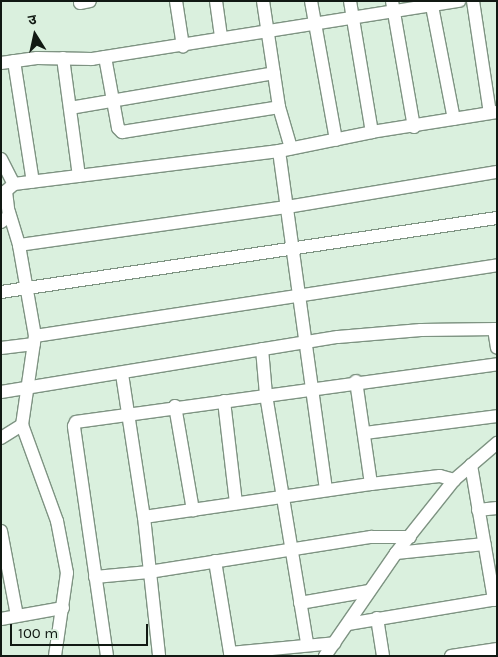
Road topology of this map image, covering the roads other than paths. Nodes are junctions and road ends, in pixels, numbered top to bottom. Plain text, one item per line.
1 (176, 1) edge
2 (216, 1) edge
3 (263, 1) edge
4 (310, 1) edge
5 (350, 1) edge
6 (459, 1) edge
7 (473, 1) edge
8 (431, 4) edge
9 (393, 6) edge
10 (353, 19) junction
11 (315, 24) junction
12 (267, 30) junction
13 (222, 38) junction
14 (183, 46) junction
15 (105, 57) junction
16 (63, 58) junction
17 (14, 61) junction
18 (1, 63) edge
19 (274, 73) junction
20 (113, 101) junction
21 (279, 107) junction
22 (70, 108) junction
23 (494, 113) edge
24 (454, 120) junction
25 (414, 127) junction
26 (372, 132) junction
27 (336, 140) junction
28 (285, 150) junction
29 (1, 159) edge
30 (497, 172) edge
31 (79, 176) junction
32 (33, 182) junction
33 (14, 184) junction
34 (287, 207) junction
35 (5, 217) edge
36 (497, 218) edge
37 (19, 244) junction
38 (292, 250) junction
39 (497, 265) edge
40 (28, 288) junction
41 (1, 292) edge
42 (297, 295) junction
43 (496, 329) edge
44 (34, 340) junction
45 (306, 342) junction
46 (1, 348) edge
47 (497, 348) edge
48 (262, 349) junction
49 (497, 364) edge
50 (122, 374) junction
51 (356, 381) junction
52 (28, 388) junction
53 (312, 388) junction
54 (1, 392) edge
55 (266, 395) junction
56 (224, 401) junction
57 (175, 406) junction
58 (127, 414) junction
59 (497, 416) edge
60 (22, 425) junction
61 (365, 433) junction
62 (1, 438) edge
63 (497, 444) edge
64 (471, 465) junction
65 (454, 480) junction
66 (371, 484) junction
67 (326, 490) junction
68 (282, 498) junction
69 (236, 503) junction
70 (497, 508) edge
71 (193, 510) junction
72 (478, 510) junction
73 (144, 517) junction
74 (1, 531) edge
75 (410, 537) junction
76 (485, 544) junction
77 (290, 550) junction
78 (396, 552) junction
79 (215, 561) junction
80 (149, 572) junction
81 (95, 577) junction
82 (369, 591) junction
83 (495, 599) edge
84 (300, 603) junction
85 (63, 608) junction
86 (16, 616) junction
87 (378, 618) junction
88 (1, 619) edge
89 (348, 624) junction
90 (335, 643) junction
91 (307, 644) junction
92 (497, 649) edge
93 (56, 656) edge
94 (107, 656) edge
95 (160, 656) edge
96 (325, 656) edge
97 (383, 656) edge
98 (451, 656) edge

1 - 14 street
2 - 13 street
3 - 12 street
4 - 11 street
5 - 10 street
6 - 8 street
7 - 23 street
8 - 9 street
8 - 24 street
9 - 10 street
9 - 25 street
10 - 11 street
10 - 26 street
11 - 12 street
11 - 27 street
12 - 13 street
12 - 19 street
13 - 14 street
14 - 15 street
15 - 16 street
15 - 20 street
16 - 17 street
16 - 22 street
17 - 18 street
17 - 32 street
19 - 20 street
19 - 21 street
20 - 21 street
20 - 22 street
21 - 28 street
22 - 31 street
23 - 24 street
24 - 25 street
25 - 26 street
26 - 27 street
27 - 28 street
28 - 31 street
28 - 34 street
29 - 33 street
30 - 34 street
31 - 32 street
32 - 33 street
33 - 35 street
34 - 37 street
34 - 38 street
35 - 37 street
36 - 38 street
37 - 40 street
38 - 40 street
38 - 42 street
39 - 42 street
40 - 41 street
40 - 44 street
42 - 44 street
42 - 45 street
43 - 45 street
43 - 47 street
44 - 46 street
44 - 52 street
45 - 48 street
45 - 53 street
48 - 50 street
48 - 55 street
49 - 51 street
50 - 52 street
50 - 58 street
51 - 53 street
51 - 61 street
52 - 54 street
52 - 60 street
53 - 55 street
53 - 67 street
55 - 56 street
55 - 68 street
56 - 57 street
56 - 69 street
57 - 58 street
57 - 71 street
58 - 73 street
58 - 81 street
59 - 61 street
60 - 62 street
60 - 85 street
61 - 66 street
63 - 64 street
64 - 65 street
64 - 72 street
65 - 66 street
65 - 75 street
66 - 67 street
67 - 68 street
68 - 69 street
68 - 77 street
69 - 71 street
70 - 72 street
71 - 73 street
72 - 76 street
73 - 80 street
74 - 86 street
75 - 77 street
75 - 78 street
76 - 78 street
76 - 83 street
77 - 79 street
77 - 84 street
78 - 82 street
79 - 80 street
79 - 91 street
80 - 81 street
80 - 95 street
81 - 94 street
82 - 84 street
82 - 89 street
83 - 87 street
84 - 91 street
85 - 86 street
85 - 93 street
86 - 88 street
87 - 89 street
87 - 97 street
89 - 90 street
90 - 91 street
90 - 96 street
92 - 98 street

